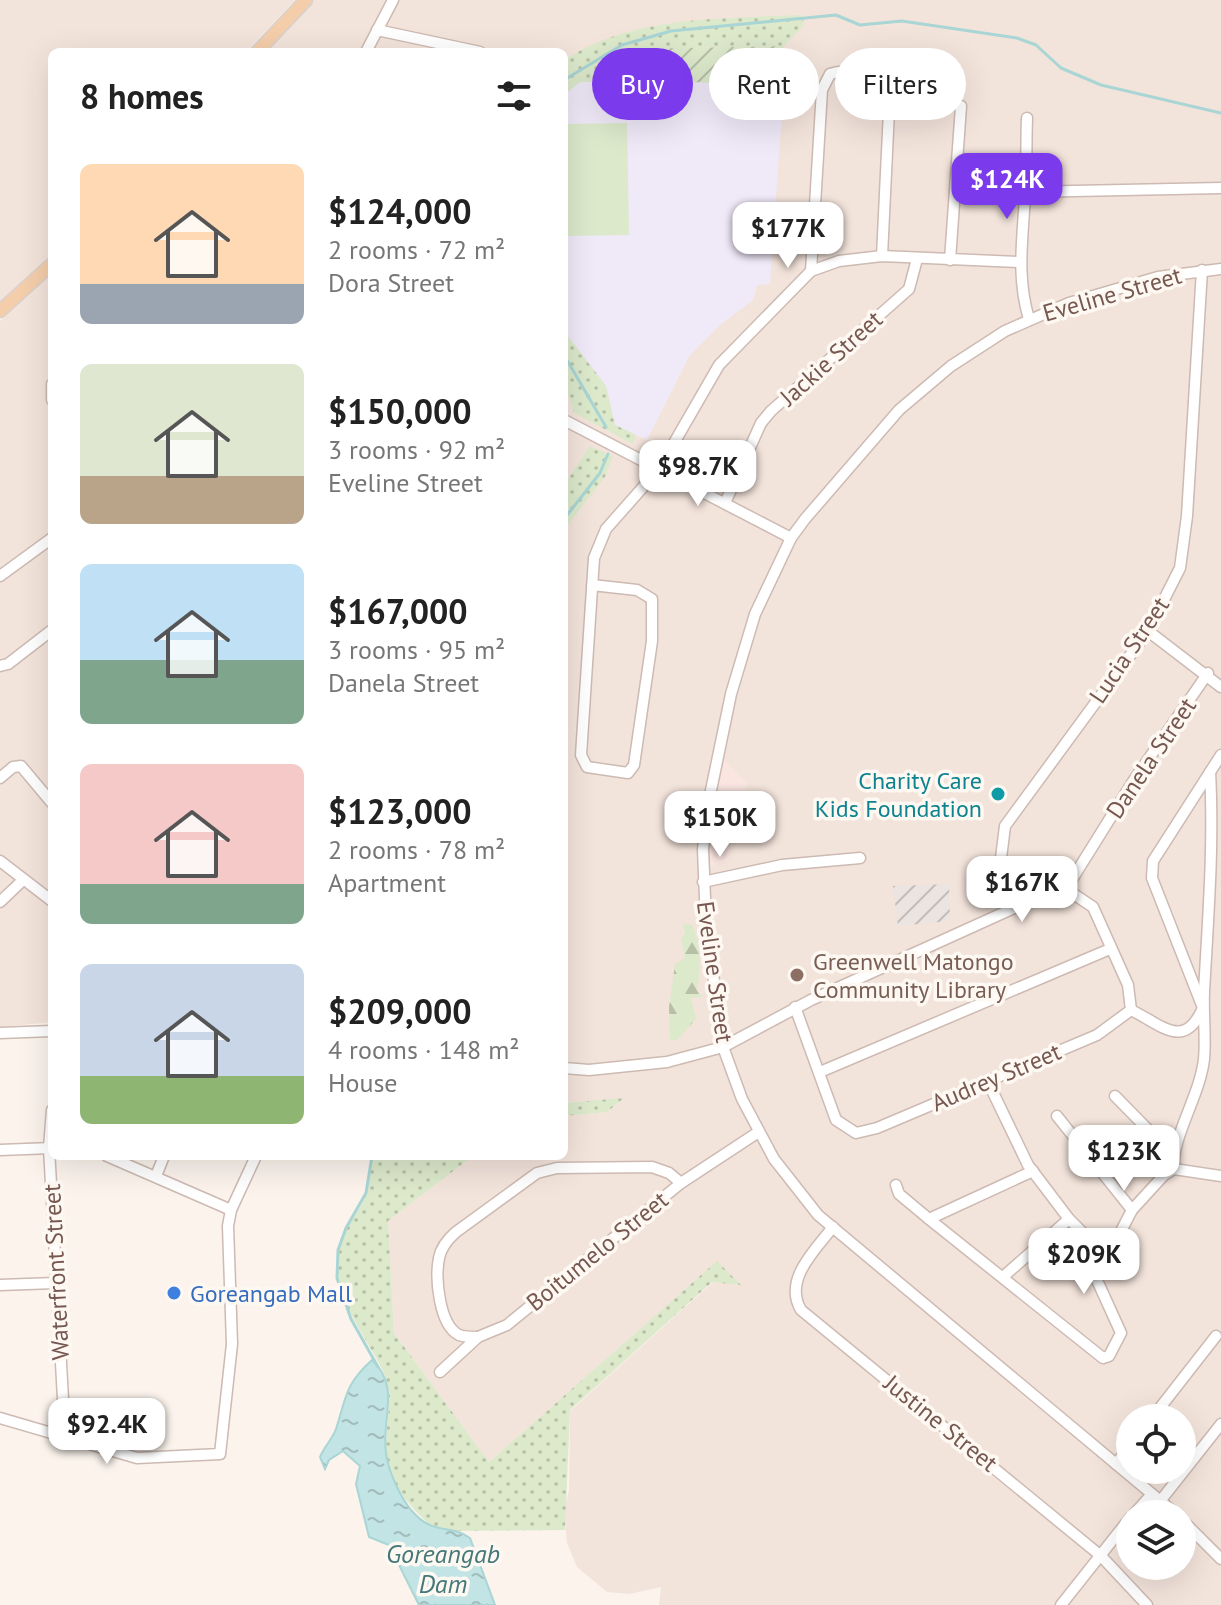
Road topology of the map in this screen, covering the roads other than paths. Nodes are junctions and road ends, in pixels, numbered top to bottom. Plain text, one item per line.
1 (306, 0) edge
2 (393, 0) edge
3 (377, 30) junction
4 (261, 48) edge
5 (368, 48) edge
6 (461, 48) edge
7 (1027, 118) dead end
8 (960, 120) edge
9 (1221, 188) edge
10 (1025, 192) junction
11 (882, 256) junction
12 (917, 259) junction
13 (950, 260) junction
14 (1019, 262) junction
15 (48, 268) edge
16 (1221, 269) edge
17 (1202, 270) junction
18 (811, 271) junction
19 (0, 311) edge
20 (1029, 319) junction
21 (568, 422) edge
22 (659, 469) junction
23 (725, 503) junction
24 (791, 538) junction
25 (48, 541) edge
26 (0, 576) edge
27 (592, 585) junction
28 (1148, 631) junction
29 (48, 633) edge
30 (0, 666) edge
31 (1208, 673) junction
32 (1221, 687) edge
33 (1221, 755) edge
34 (1210, 772) junction
35 (0, 778) edge
36 (48, 798) edge
37 (860, 858) dead end
38 (0, 861) edge
39 (22, 881) junction
40 (703, 882) junction
41 (1066, 889) junction
42 (48, 898) edge
43 (0, 902) edge
44 (1014, 908) junction
45 (1110, 949) junction
46 (795, 1007) junction
47 (1203, 1008) junction
48 (1131, 1010) junction
49 (48, 1031) edge
50 (0, 1033) edge
51 (723, 1047) junction
52 (568, 1068) edge
53 (820, 1072) junction
54 (987, 1080) junction
55 (1115, 1096) dead end
56 (1057, 1116) dead end
57 (757, 1133) junction
58 (48, 1148) edge
59 (0, 1150) edge
60 (1172, 1154) junction
61 (51, 1160) edge
62 (117, 1160) edge
63 (162, 1160) edge
64 (254, 1160) edge
65 (1174, 1169) junction
66 (1033, 1171) junction
67 (156, 1176) junction
68 (1221, 1176) edge
69 (681, 1183) junction
70 (896, 1185) dead end
71 (231, 1210) junction
72 (1132, 1210) junction
73 (929, 1219) junction
74 (1069, 1219) junction
75 (833, 1227) junction
76 (1100, 1250) junction
77 (1004, 1276) junction
78 (55, 1283) junction
79 (0, 1285) edge
80 (1216, 1336) dead end
81 (478, 1337) junction
82 (440, 1372) dead end
83 (1163, 1404) edge
84 (0, 1418) edge
85 (1221, 1425) edge
86 (56, 1434) junction
87 (1116, 1464) edge
88 (1140, 1484) edge
89 (1156, 1497) junction
90 (1152, 1500) edge
91 (1160, 1500) edge
92 (1196, 1534) edge
93 (1116, 1537) edge
94 (1101, 1556) junction
95 (1221, 1559) edge
96 (1061, 1605) edge
97 (1147, 1605) edge

1 - 4 main road
2 - 3 street
3 - 5 street
3 - 6 street
7 - 10 street
8 - 13 street
9 - 10 street
10 - 14 street
11 - 12 street
11 - 18 street
11 - 18 street
12 - 13 street
12 - 23 street, Jackie Street
13 - 14 street
14 - 20 street
15 - 19 main road
16 - 17 street, Eveline Street
17 - 20 street, Eveline Street
17 - 28 street, Lucia Street
18 - 22 street
20 - 24 street, Eveline Street
21 - 22 street
22 - 23 street
22 - 27 street
23 - 24 street
24 - 40 street, Eveline Street
25 - 26 street
27 - 27 street
28 - 31 street
28 - 44 street, Lucia Street
29 - 30 street
31 - 32 street
31 - 41 street, Danela Street
33 - 34 street
34 - 47 street
34 - 47 street
35 - 36 street
37 - 40 street
38 - 39 street
39 - 42 street
39 - 43 street
40 - 51 street, Eveline Street
41 - 44 street
41 - 45 street
44 - 46 street
45 - 48 street
45 - 53 street
46 - 51 street
46 - 53 street, Audrey Street
47 - 48 street
47 - 60 street
48 - 54 street, Audrey Street
49 - 50 street
51 - 52 street
51 - 57 street, Eveline Street
53 - 54 street, Audrey Street
54 - 66 street
55 - 60 street
56 - 72 street
57 - 69 street, Boitumelo Street
57 - 75 street, Eveline Street
58 - 59 street
60 - 65 street
61 - 78 street, Waterfront Street
62 - 67 street
63 - 67 street
64 - 71 street
65 - 68 street
65 - 72 street
66 - 73 street
66 - 74 street
67 - 71 street
69 - 81 street, Boitumelo Street
69 - 81 street
70 - 73 street
71 - 86 street
72 - 76 street
73 - 77 street
74 - 76 street
74 - 77 street
75 - 87 street, Eveline Street
75 - 94 street, Justine Street
76 - 77 street
78 - 79 street
78 - 86 street, Waterfront Street
80 - 83 street
81 - 82 street, Boitumelo Street
84 - 86 street
85 - 89 street
88 - 89 street, Eveline Street
89 - 90 street
89 - 91 street, Eveline Street
92 - 95 street
93 - 94 street
94 - 96 street
94 - 97 street, Justine Street

